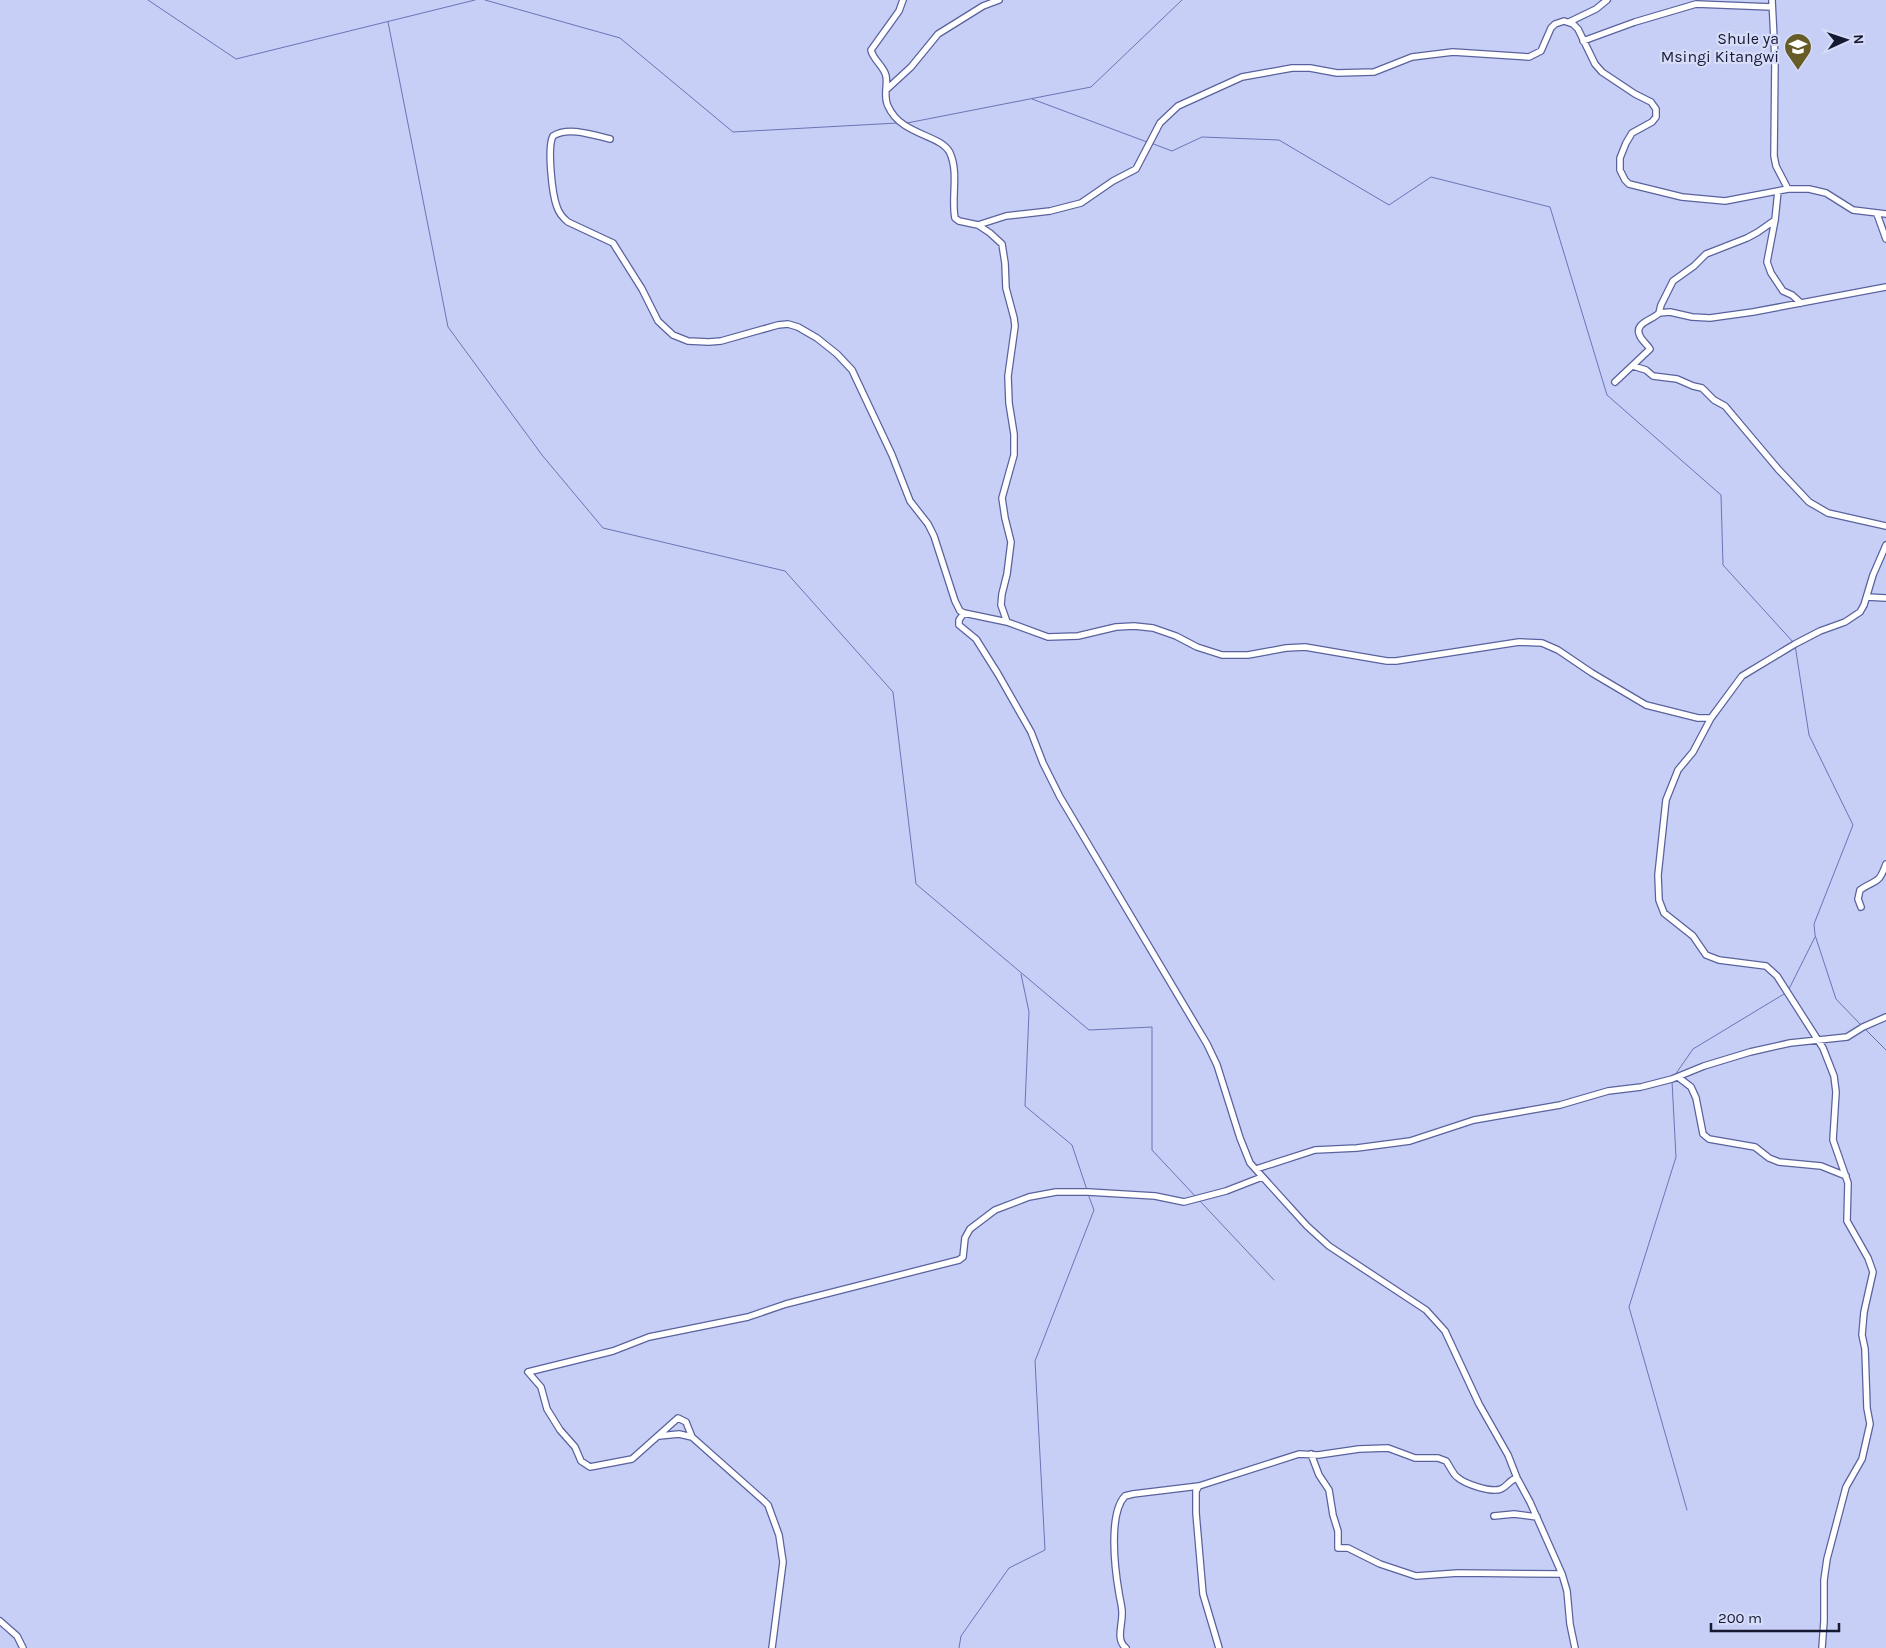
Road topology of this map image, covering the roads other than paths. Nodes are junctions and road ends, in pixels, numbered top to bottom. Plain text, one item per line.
1 (902, 0) edge
2 (999, 0) edge
3 (1607, 0) edge
4 (1772, 3) edge
5 (1569, 22) junction
6 (1583, 41) junction
7 (886, 90) junction
8 (610, 139) dead end
9 (1788, 189) junction
10 (1778, 191) junction
11 (1877, 214) junction
12 (1886, 214) edge
13 (1775, 220) junction
14 (978, 225) junction
15 (1886, 239) edge
16 (1886, 287) edge
17 (1801, 303) junction
18 (1659, 313) junction
19 (1633, 366) junction
20 (1615, 382) dead end
21 (1886, 526) edge
22 (1886, 545) edge
23 (1867, 597) junction
24 (1886, 598) edge
25 (964, 613) junction
26 (1007, 622) junction
27 (1711, 718) junction
28 (1886, 864) edge
29 (1861, 907) dead end
30 (1886, 1017) edge
31 (1816, 1039) junction
32 (1678, 1076) junction
33 (1256, 1169) junction
34 (1846, 1176) junction
35 (1262, 1177) junction
36 (658, 1436) junction
37 (692, 1437) junction
38 (1310, 1454) junction
39 (1517, 1478) junction
40 (1200, 1486) junction
41 (1494, 1516) dead end
42 (1537, 1517) junction
43 (1562, 1574) junction
44 (0, 1621) edge
45 (1123, 1647) edge
46 (23, 1648) edge
47 (772, 1648) edge
48 (1219, 1648) edge
49 (1575, 1648) edge
50 (1822, 1648) edge

1 - 7 street
2 - 7 street
3 - 5 street
4 - 6 street
4 - 9 street
5 - 6 street
5 - 14 street
6 - 10 street
7 - 14 street
8 - 25 street
9 - 10 street
9 - 11 street
10 - 13 street
11 - 12 street
11 - 15 street
13 - 17 street
13 - 18 street
14 - 26 street
16 - 17 street
17 - 18 street
18 - 19 street
19 - 20 street
19 - 21 street
22 - 23 street
23 - 24 street
23 - 27 street
25 - 26 street
25 - 33 street
26 - 27 street
27 - 31 street
28 - 29 street
30 - 31 street
31 - 32 street
31 - 34 street
32 - 33 street
32 - 34 street
33 - 35 street
34 - 50 street
35 - 36 street
35 - 39 street
36 - 37 street
36 - 37 street
37 - 47 street
38 - 39 street
38 - 40 street
38 - 43 street
39 - 42 street
40 - 45 street
40 - 48 street
41 - 42 street
42 - 43 street
43 - 49 street
44 - 46 street

